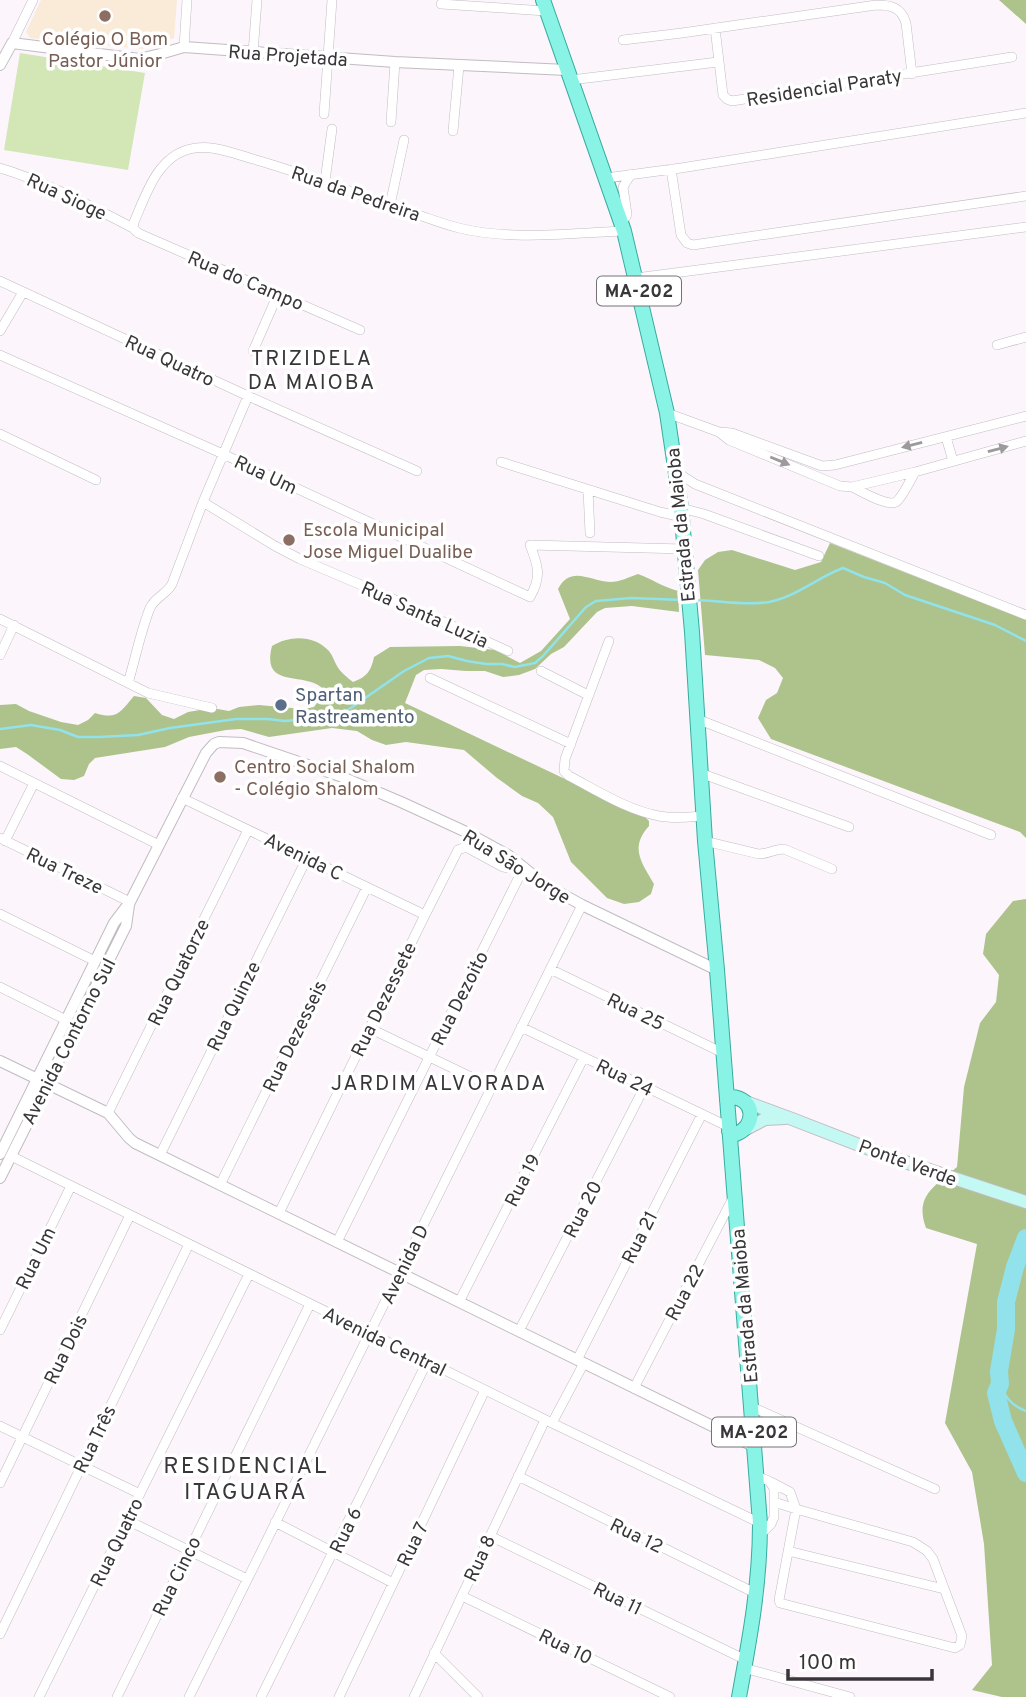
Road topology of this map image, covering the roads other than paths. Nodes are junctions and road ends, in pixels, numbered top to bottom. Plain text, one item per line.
1 (33, 0) edge
2 (187, 0) edge
3 (257, 0) edge
4 (332, 0) edge
5 (441, 4) dead end
6 (544, 5) edge
7 (715, 28) junction
8 (623, 40) dead end
9 (12, 43) junction
10 (184, 47) junction
11 (253, 52) junction
12 (1012, 57) dead end
13 (329, 58) junction
14 (395, 62) junction
15 (719, 62) junction
16 (0, 65) edge
17 (459, 66) junction
18 (912, 74) junction
19 (569, 75) junction
20 (1026, 113) edge
21 (324, 114) dead end
22 (391, 122) dead end
23 (332, 129) dead end
24 (453, 131) dead end
25 (404, 140) dead end
26 (0, 168) edge
27 (671, 169) junction
28 (631, 174) junction
29 (606, 177) junction
30 (325, 181) junction
31 (1026, 196) edge
32 (390, 205) junction
33 (622, 226) junction
34 (1026, 227) edge
35 (133, 228) junction
36 (636, 278) junction
37 (0, 281) edge
38 (23, 292) junction
39 (278, 294) junction
40 (360, 330) dead end
41 (0, 331) edge
42 (1026, 337) edge
43 (997, 345) dead end
44 (253, 351) dead end
45 (0, 355) edge
46 (248, 396) junction
47 (667, 412) junction
48 (1026, 416) edge
49 (719, 432) junction
50 (0, 434) edge
51 (946, 437) junction
52 (1026, 441) edge
53 (223, 454) junction
54 (953, 460) junction
55 (500, 462) dead end
56 (822, 466) junction
57 (417, 471) dead end
58 (675, 471) junction
59 (915, 472) junction
60 (818, 477) junction
61 (96, 480) dead end
62 (852, 487) junction
63 (588, 490) junction
64 (203, 502) junction
65 (681, 513) junction
66 (590, 533) dead end
67 (684, 549) junction
68 (819, 556) dead end
69 (1026, 615) edge
70 (0, 619) edge
71 (14, 625) junction
72 (609, 640) dead end
73 (508, 651) dead end
74 (0, 655) edge
75 (541, 671) dead end
76 (430, 678) dead end
77 (128, 683) junction
78 (588, 695) junction
79 (212, 708) dead end
80 (697, 719) junction
81 (571, 744) junction
82 (0, 766) edge
83 (700, 773) junction
84 (34, 783) junction
85 (182, 798) junction
86 (703, 816) junction
87 (849, 827) dead end
88 (248, 830) junction
89 (991, 835) dead end
90 (2, 840) edge
91 (705, 841) junction
92 (159, 845) junction
93 (307, 858) junction
94 (524, 867) junction
95 (832, 869) dead end
96 (367, 887) junction
97 (130, 902) junction
98 (582, 905) junction
99 (0, 914) edge
100 (425, 915) junction
101 (95, 961) junction
102 (550, 968) junction
103 (717, 970) junction
104 (0, 987) edge
105 (66, 1020) junction
106 (521, 1027) junction
107 (369, 1028) junction
108 (429, 1057) junction
109 (584, 1057) junction
110 (723, 1060) junction
111 (0, 1062) edge
112 (41, 1082) junction
113 (645, 1086) junction
114 (492, 1087) junction
115 (738, 1100) junction
116 (108, 1113) junction
117 (702, 1114) junction
118 (792, 1119) junction
119 (737, 1129) junction
120 (3, 1138) edge
121 (5, 1155) edge
122 (160, 1155) junction
123 (0, 1178) edge
124 (220, 1185) junction
125 (71, 1186) junction
126 (734, 1196) junction
127 (1026, 1202) edge
128 (279, 1213) junction
129 (130, 1215) junction
130 (337, 1242) junction
131 (189, 1244) junction
132 (399, 1273) junction
133 (249, 1274) junction
134 (459, 1302) junction
135 (310, 1304) junction
136 (0, 1330) edge
137 (519, 1331) junction
138 (369, 1333) junction
139 (427, 1362) junction
140 (581, 1362) junction
141 (634, 1388) junction
142 (485, 1390) junction
143 (752, 1407) junction
144 (548, 1422) junction
145 (0, 1426) edge
146 (23, 1437) junction
147 (755, 1447) junction
148 (82, 1465) junction
149 (518, 1476) junction
150 (757, 1476) junction
151 (771, 1482) junction
152 (0, 1483) edge
153 (935, 1489) dead end
154 (140, 1494) junction
155 (774, 1502) junction
156 (796, 1509) junction
157 (127, 1520) junction
158 (275, 1522) junction
159 (760, 1529) junction
160 (490, 1536) junction
161 (189, 1551) junction
162 (788, 1551) junction
163 (334, 1553) junction
164 (247, 1579) junction
165 (393, 1583) junction
166 (944, 1589) junction
167 (757, 1594) junction
168 (462, 1596) junction
169 (0, 1634) edge
170 (435, 1653) junction
171 (745, 1664) junction
172 (39, 1697) edge
173 (117, 1697) edge
174 (189, 1697) edge
175 (261, 1697) edge
176 (339, 1697) edge
177 (414, 1697) edge
178 (478, 1697) edge
179 (670, 1697) edge
180 (739, 1697) edge
181 (850, 1697) edge

1 - 9 street
2 - 10 street
3 - 11 street
4 - 13 street
5 - 6 street
6 - 19 main road, Estrada da Maioba / MA-202
7 - 8 street
7 - 15 street, Residencial Paraty
7 - 18 street, Residencial Paraty
9 - 10 street, Rua Projetada
9 - 16 street
10 - 11 street, Rua Projetada
11 - 13 street, Rua Projetada
12 - 18 street, Residencial Paraty
13 - 14 street, Rua Projetada
13 - 21 street
14 - 17 street, Rua Projetada
14 - 22 street
15 - 18 street, Residencial Paraty
15 - 19 street
17 - 19 street, Rua Projetada
17 - 24 street
19 - 29 main road, Estrada da Maioba / MA-202
20 - 27 street
23 - 30 street
25 - 32 street
26 - 35 street, Rua Sioge
27 - 28 street
27 - 31 street
28 - 29 street
28 - 33 street
29 - 33 main road, Estrada da Maioba / MA-202
30 - 32 street, Rua da Pedreira
30 - 35 street, Rua da Pedreira
32 - 33 street, Rua da Pedreira
33 - 36 main road, Estrada da Maioba / MA-202
34 - 36 street
35 - 39 street, Rua do Campo
36 - 47 main road, Estrada da Maioba / MA-202
37 - 38 street, Rua Quatro
38 - 41 street
38 - 46 street, Rua Quatro
39 - 40 street, Rua do Campo
39 - 44 street
42 - 43 street
45 - 53 street, Rua Um
46 - 53 street
46 - 57 street, Rua Quatro
47 - 49 street
47 - 58 main road, Estrada da Maioba / MA-202
48 - 51 street
49 - 56 street
49 -> 60 street
50 - 61 street
51 - 54 street
51 -> 56 street
54 -> 52 street
53 - 64 street
53 - 67 street, Rua Um
54 - 59 street
55 - 63 street
56 - 60 street
58 - 65 main road, Estrada da Maioba / MA-202
58 - 69 street
59 - 62 street
59 - 62 street
60 - 62 street
63 - 65 street
63 - 66 street
64 - 73 street, Rua Santa Luzia
64 - 77 street
65 - 67 main road, Estrada da Maioba / MA-202
65 - 68 street
67 - 80 main road, Estrada da Maioba / MA-202
70 - 71 street
71 - 74 street
71 - 77 street
72 - 78 street
75 - 78 street
76 - 81 street
77 - 79 street
78 - 81 street
80 - 83 main road, Estrada da Maioba / MA-202
80 - 89 street
81 - 86 street
82 - 84 street
83 - 86 main road, Estrada da Maioba / MA-202
83 - 87 street
84 - 90 street
84 - 92 street
85 - 88 street, Avenida C
85 - 92 street, Avenida Contorno Sul
85 - 94 street, Rua São Jorge
86 - 91 main road, Estrada da Maioba / MA-202
88 - 93 street, Avenida C
88 - 116 street, Rua Quatorze
90 - 97 street, Rua Treze
91 - 95 street
91 - 103 main road, Estrada da Maioba / MA-202
92 - 97 street, Avenida Contorno Sul
93 - 96 street, Avenida C
93 - 122 street, Rua Quinze
94 - 98 street, Rua São Jorge
94 - 100 street, Rua Dezessete
94 - 108 street, Rua Dezoito
96 - 100 street, Avenida C
96 - 124 street, Rua Dezesseis
97 - 101 street, Avenida Contorno Sul
97 - 112 street, Avenida Contorno Sul
98 - 102 street, Avenida D
98 - 103 street, Rua São Jorge
99 - 101 street
100 - 107 street, Rua Dezessete
101 - 105 street, Avenida Contorno Sul
102 - 106 street, Avenida D
102 - 110 street, Rua 25
103 - 110 main road, Estrada da Maioba / MA-202
104 - 105 street
105 - 112 street, Avenida Contorno Sul
106 - 109 street, Rua 24
106 - 114 street, Avenida D
107 - 108 street
107 - 128 street, Rua Dezessete
108 - 114 street
108 - 130 street, Rua Dezoito
109 - 113 street, Rua 24
109 - 134 street, Rua 19
110 - 115 main road, Estrada da Maioba / MA-202
111 - 112 street
112 - 116 street
112 - 120 street, Avenida Contorno Sul
112 - 121 street, Avenida Contorno Sul
113 - 117 street, Rua 24
113 - 137 street, Rua 20
114 - 132 street, Avenida D
115 - 118 main road, Ponte Verde
115 - 119 main road, MA-202
115 - 119 main road, MA-202
116 - 122 street
117 - 119 street, Rua 24
117 - 140 street, Rua 21
118 - 119 main road, Ponte Verde
118 - 127 main road, Ponte Verde
119 - 126 main road, Estrada da Maioba / MA-202
120 - 121 street, Avenida Contorno Sul
121 - 123 street, Avenida Contorno Sul
121 - 125 street, Avenida Central
122 - 124 street
124 - 128 street
125 - 129 street, Avenida Central
125 - 136 street, Rua Um
126 - 141 street, Rua 22
126 - 143 main road, Estrada da Maioba / MA-202
128 - 130 street
129 - 131 street, Avenida Central
129 - 146 street, Rua Dois
130 - 132 street
131 - 133 street, Avenida Central
131 - 148 street, Rua Três
132 - 134 street
132 - 138 street, Avenida D
133 - 135 street, Avenida Central
133 - 154 street, Rua Quatro
134 - 137 street
135 - 138 street, Avenida Central
135 - 161 street, Rua Cinco
137 - 140 street
138 - 139 street, Avenida Central
138 - 158 street, Avenida D
139 - 142 street, Avenida Central
139 - 163 street, Rua 6
140 - 141 street
140 - 144 street, Rua 8
141 - 147 street
142 - 144 street, Avenida Central
142 - 165 street, Rua 7
143 - 147 main road, Estrada da Maioba / MA-202
143 - 153 street
144 - 149 street, Rua 8
144 - 159 street, Avenida Central
145 - 146 street
146 - 148 street
146 - 152 street, Rua Dois
147 - 150 main road, Estrada da Maioba / MA-202
148 - 154 street
148 - 169 street, Rua Três
149 - 160 street, Rua 8
149 - 167 street, Rua 12
150 - 151 street
150 - 159 main road, Estrada da Maioba / MA-202
151 - 155 street
151 - 156 street
154 - 157 street, Rua Quatro
155 - 156 street
155 - 159 street
156 - 162 street
156 - 166 street
157 - 161 street
157 - 172 street, Rua Quatro
158 - 163 street
158 - 164 street, Avenida D
159 - 167 main road, Estrada da Maioba / MA-202
160 - 168 street, Rua 8
160 - 171 street, Rua 11
161 - 164 street
161 - 173 street, Rua Cinco
162 - 166 street
162 - 166 street
163 - 165 street
163 - 175 street, Rua 6
164 - 174 street, Avenida D
165 - 176 street, Rua 7
167 - 171 main road, Estrada da Maioba / MA-202
168 - 170 street, Rua 8
168 - 179 street, Rua 10
170 - 177 street, Rua 8
170 - 178 street
171 - 180 main road, Estrada da Maioba / MA-202
171 - 181 street, Rua 11

